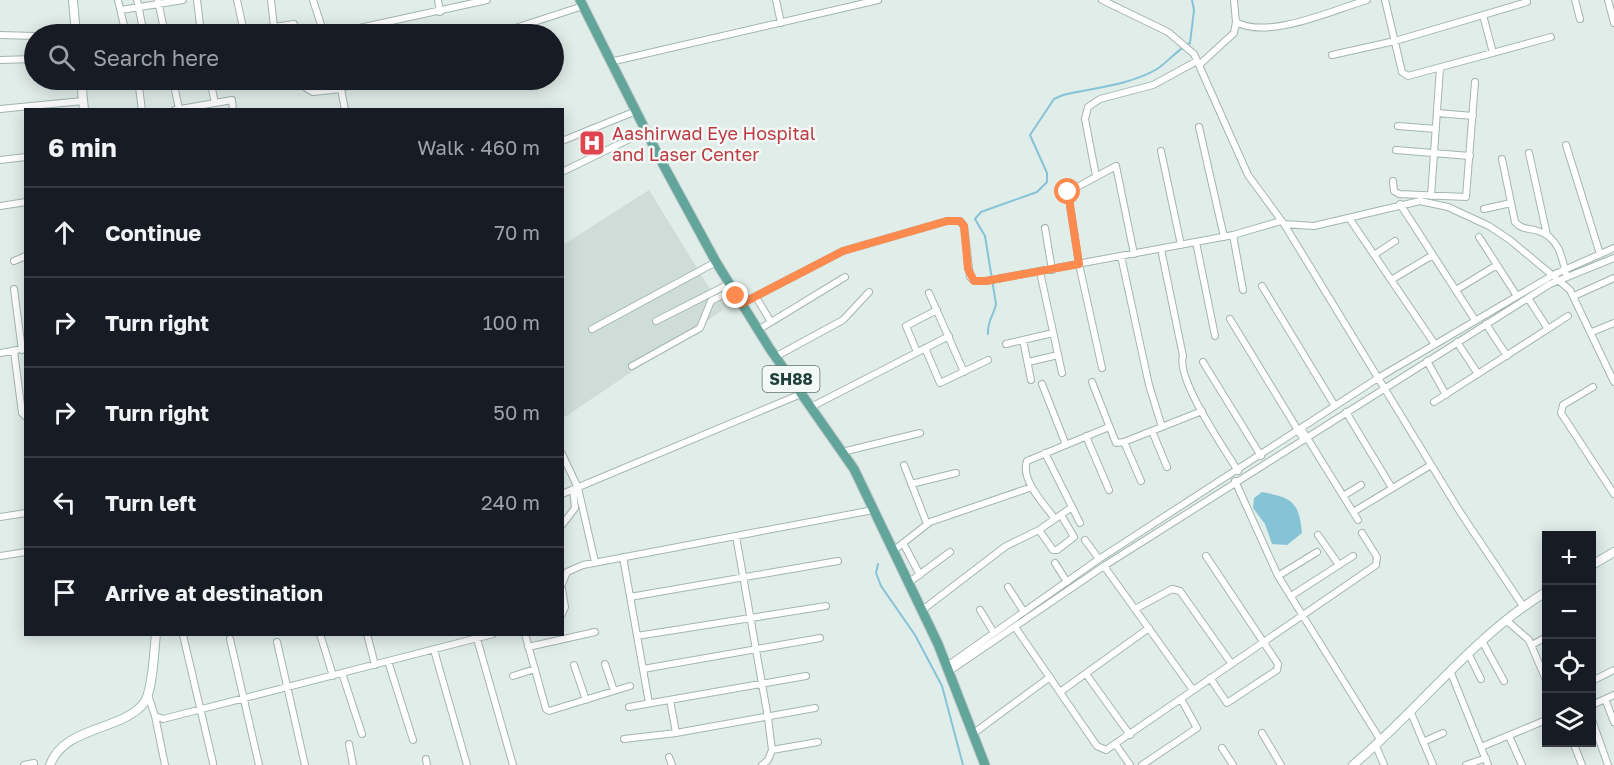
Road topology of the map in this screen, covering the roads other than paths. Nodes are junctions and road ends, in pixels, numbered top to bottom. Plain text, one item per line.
1 (73, 0) edge
2 (118, 0) edge
3 (177, 0) edge
4 (197, 0) edge
5 (237, 0) edge
6 (271, 0) edge
7 (313, 0) edge
8 (438, 0) edge
9 (487, 0) edge
10 (776, 0) edge
11 (878, 0) edge
12 (1102, 0) edge
13 (1234, 0) edge
14 (1367, 0) edge
15 (1385, 0) edge
16 (1575, 0) edge
17 (1608, 0) edge
18 (158, 2) edge
19 (1527, 2) dead end
20 (581, 3) edge
21 (1510, 3) edge
22 (138, 4) edge
23 (121, 10) junction
24 (440, 12) junction
25 (1483, 15) junction
26 (1613, 18) edge
27 (1580, 19) dead end
28 (781, 22) junction
29 (1236, 22) junction
30 (75, 24) edge
31 (124, 24) edge
32 (142, 24) edge
33 (163, 24) edge
34 (200, 24) edge
35 (242, 24) edge
36 (274, 24) edge
37 (321, 24) edge
38 (376, 24) edge
39 (524, 24) edge
40 (0, 35) edge
41 (24, 36) edge
42 (1551, 37) dead end
43 (1395, 41) junction
44 (1493, 53) junction
45 (1332, 55) dead end
46 (24, 59) edge
47 (0, 60) edge
48 (610, 62) junction
49 (1198, 63) junction
50 (1440, 68) junction
51 (1475, 82) dead end
52 (82, 90) edge
53 (139, 90) edge
54 (174, 90) edge
55 (212, 90) edge
56 (310, 90) edge
57 (331, 90) edge
58 (340, 90) edge
59 (215, 103) junction
60 (84, 105) edge
61 (142, 108) edge
62 (177, 108) edge
63 (183, 108) edge
64 (233, 108) edge
65 (345, 108) edge
66 (0, 109) edge
67 (636, 111) junction
68 (1437, 113) junction
69 (1473, 116) junction
70 (1398, 126) dead end
71 (1199, 127) dead end
72 (1436, 129) junction
73 (646, 131) junction
74 (564, 140) edge
75 (1566, 145) dead end
76 (1396, 150) dead end
77 (1161, 152) dead end
78 (1529, 153) dead end
79 (1434, 154) junction
80 (1470, 156) junction
81 (24, 157) edge
82 (1502, 159) dead end
83 (0, 160) edge
84 (564, 171) edge
85 (1096, 176) junction
86 (1393, 181) dead end
87 (1431, 196) junction
88 (24, 202) edge
89 (1511, 203) junction
90 (1400, 204) junction
91 (0, 206) edge
92 (1484, 209) dead end
93 (1349, 218) junction
94 (1282, 223) junction
95 (1045, 228) dead end
96 (1233, 235) junction
97 (1547, 235) junction
98 (1224, 237) junction
99 (1479, 237) dead end
100 (1395, 241) dead end
101 (1196, 242) junction
102 (1181, 245) junction
103 (1614, 248) edge
104 (1161, 249) junction
105 (1134, 254) junction
106 (1600, 254) junction
107 (1374, 255) junction
108 (1433, 255) junction
109 (1121, 256) junction
110 (24, 257) edge
111 (1614, 258) edge
112 (14, 261) dead end
113 (716, 262) junction
114 (1079, 264) junction
115 (1497, 265) junction
116 (1052, 270) junction
117 (1040, 272) junction
118 (1553, 275) junction
119 (1564, 276) junction
120 (845, 277) dead end
121 (1614, 278) edge
122 (1391, 280) junction
123 (1262, 286) dead end
124 (731, 287) junction
125 (14, 289) dead end
126 (1243, 290) dead end
127 (1456, 290) junction
128 (869, 292) dead end
129 (929, 293) dead end
130 (1517, 296) junction
131 (756, 297) junction
132 (1574, 297) junction
133 (1528, 298) junction
134 (741, 304) junction
135 (937, 310) junction
136 (1568, 316) dead end
137 (1230, 319) dead end
138 (1475, 320) junction
139 (656, 321) dead end
140 (771, 322) junction
141 (1614, 322) edge
142 (1486, 324) junction
143 (592, 329) dead end
144 (1548, 329) junction
145 (758, 330) junction
146 (1592, 332) junction
147 (1053, 333) junction
148 (949, 336) junction
149 (1215, 336) dead end
150 (1023, 340) junction
151 (1457, 342) junction
152 (1434, 343) junction
153 (1006, 344) dead end
154 (925, 348) junction
155 (24, 349) edge
156 (14, 351) junction
157 (917, 352) junction
158 (0, 353) edge
159 (1058, 355) junction
160 (1507, 356) junction
161 (775, 357) junction
162 (988, 360) dead end
163 (1427, 361) junction
164 (1028, 362) junction
165 (1203, 362) dead end
166 (632, 366) dead end
167 (1611, 367) edge
168 (1102, 368) dead end
169 (964, 372) junction
170 (1062, 373) dead end
171 (1478, 374) junction
172 (24, 376) edge
173 (17, 377) junction
174 (1378, 378) junction
175 (1031, 380) dead end
176 (1092, 382) dead end
177 (1614, 382) edge
178 (1042, 384) dead end
179 (1593, 387) dead end
180 (1384, 388) junction
181 (801, 394) junction
182 (1446, 395) junction
183 (1434, 402) dead end
184 (1335, 406) junction
185 (811, 407) junction
186 (1202, 411) junction
187 (1346, 412) junction
188 (24, 415) edge
189 (1109, 427) junction
190 (1162, 427) junction
191 (1299, 429) junction
192 (1152, 431) junction
193 (920, 434) dead end
194 (1086, 436) junction
195 (1305, 439) junction
196 (1124, 442) junction
197 (1066, 445) junction
198 (842, 452) junction
199 (1046, 453) junction
200 (1261, 456) junction
201 (564, 459) edge
202 (904, 465) dead end
203 (1431, 465) junction
204 (1167, 467) dead end
205 (957, 473) dead end
206 (1235, 473) junction
207 (1141, 481) dead end
208 (1235, 482) junction
209 (911, 484) junction
210 (1360, 485) dead end
211 (1032, 487) junction
212 (1392, 488) junction
213 (575, 489) junction
214 (1109, 490) dead end
215 (564, 493) edge
216 (1614, 494) edge
217 (1343, 496) junction
218 (1072, 507) junction
219 (873, 510) junction
220 (1353, 512) junction
221 (24, 513) edge
222 (0, 517) edge
223 (1058, 517) junction
224 (1358, 520) dead end
225 (564, 522) edge
226 (1080, 523) dead end
227 (927, 524) junction
228 (1039, 530) junction
229 (1362, 533) dead end
230 (1318, 535) dead end
231 (736, 536) junction
232 (1085, 540) dead end
233 (903, 543) junction
234 (893, 551) junction
235 (24, 552) edge
236 (950, 552) dead end
237 (1317, 552) dead end
238 (1614, 552) edge
239 (1206, 555) dead end
240 (0, 556) edge
241 (1353, 556) dead end
242 (623, 557) junction
243 (1099, 559) junction
244 (838, 561) dead end
245 (595, 562) junction
246 (1055, 563) dead end
247 (1596, 563) edge
248 (1339, 565) junction
249 (1104, 566) junction
250 (920, 575) junction
251 (743, 576) junction
252 (1278, 576) junction
253 (564, 579) edge
254 (1067, 582) junction
255 (908, 583) junction
256 (1008, 587) dead end
257 (1542, 594) edge
258 (1291, 596) junction
259 (630, 597) junction
260 (826, 606) dead end
261 (1523, 606) junction
262 (1135, 609) junction
263 (980, 610) dead end
264 (921, 611) junction
265 (1024, 612) junction
266 (1302, 613) junction
267 (750, 618) junction
268 (1011, 621) junction
269 (1507, 621) junction
270 (1016, 628) junction
271 (1149, 628) junction
272 (595, 632) dead end
273 (993, 633) junction
274 (156, 636) edge
275 (183, 636) edge
276 (321, 636) edge
277 (368, 636) edge
278 (487, 636) edge
279 (525, 636) edge
280 (637, 636) junction
281 (819, 638) dead end
282 (230, 639) dead end
283 (477, 639) junction
284 (1542, 639) edge
285 (1264, 640) junction
286 (1482, 641) junction
287 (277, 642) dead end
288 (1532, 645) junction
289 (528, 647) junction
290 (434, 650) junction
291 (755, 651) junction
292 (1469, 655) junction
293 (388, 662) junction
294 (1231, 663) junction
295 (605, 664) dead end
296 (375, 665) junction
297 (574, 665) dead end
298 (535, 669) junction
299 (643, 669) junction
300 (948, 669) junction
301 (1542, 670) edge
302 (1614, 670) edge
303 (342, 673) junction
304 (1450, 673) junction
305 (1086, 674) junction
306 (333, 676) junction
307 (513, 676) dead end
308 (807, 676) dead end
309 (1050, 677) junction
310 (1210, 678) junction
311 (1481, 679) dead end
312 (1596, 679) edge
313 (1504, 681) dead end
314 (761, 685) junction
315 (630, 686) dead end
316 (287, 687) junction
317 (1193, 690) junction
318 (614, 692) junction
319 (1060, 692) junction
320 (148, 694) junction
321 (1614, 695) edge
322 (243, 699) junction
323 (1181, 699) junction
324 (1605, 699) junction
325 (586, 700) junction
326 (670, 700) junction
327 (648, 703) junction
328 (1596, 703) edge
329 (629, 706) dead end
330 (815, 708) dead end
331 (202, 709) junction
332 (1411, 713) junction
333 (155, 716) junction
334 (768, 718) junction
335 (1542, 722) edge
336 (1614, 722) edge
337 (1596, 731) edge
338 (676, 733) junction
339 (974, 733) junction
340 (1262, 733) dead end
341 (1443, 733) dead end
342 (362, 734) dead end
343 (1130, 735) junction
344 (1509, 736) junction
345 (624, 739) dead end
346 (413, 740) dead end
347 (818, 742) dead end
348 (1423, 742) junction
349 (1379, 743) junction
350 (349, 744) dead end
351 (1116, 745) junction
352 (1481, 747) junction
353 (1575, 747) edge
354 (1222, 748) dead end
355 (772, 750) junction
356 (669, 757) dead end
357 (213, 762) dead end
358 (1487, 762) edge
359 (34, 763) dead end
360 (24, 765) edge
361 (50, 765) edge
362 (165, 765) edge
363 (259, 765) edge
364 (305, 765) edge
365 (353, 765) edge
366 (467, 765) edge
367 (513, 765) edge
368 (672, 765) edge
369 (764, 765) edge
370 (985, 765) edge
371 (1130, 765) edge
372 (1142, 765) edge
373 (1233, 765) edge
374 (1281, 765) edge
375 (1353, 765) edge
376 (1384, 765) edge
377 (1433, 765) edge
378 (1466, 765) edge
379 (1522, 765) edge
380 (1582, 765) edge
381 (1608, 765) edge

1 - 30 street
2 - 23 street
3 - 18 street
4 - 34 street
5 - 35 street
6 - 36 street
7 - 37 street
8 - 24 street
9 - 24 street
10 - 28 street
11 - 28 street
12 - 49 street
13 - 29 street
14 - 29 street
15 - 43 street
16 - 27 street
17 - 26 street
18 - 22 street
18 - 33 street
19 - 21 street
20 - 39 street
20 - 48 main road, SH88
21 - 25 street
22 - 23 street
22 - 32 street
23 - 31 street
24 - 38 street
25 - 43 street
25 - 44 street
28 - 48 street
29 - 49 street
40 - 41 street
42 - 44 street
43 - 45 street
43 - 50 street
44 - 50 street
46 - 47 street
48 - 67 main road, SH88
49 - 85 street
49 - 94 street
50 - 68 street
51 - 69 street
52 - 60 street
53 - 61 street
54 - 62 street
55 - 59 street
56 - 57 street
58 - 65 street
59 - 63 street
59 - 64 street
60 - 66 street
67 - 73 main road, SH88
67 - 74 street
68 - 69 street
68 - 72 street
69 - 80 street
70 - 72 street
71 - 98 street
72 - 79 street
73 - 84 street
73 - 113 main road, SH88
75 - 106 street
76 - 79 street
77 - 102 street
78 - 97 street
79 - 80 street
79 - 87 street
80 - 87 street
81 - 83 street
82 - 89 street
85 - 105 street
85 - 114 street
86 - 87 street
88 - 91 street
89 - 92 street
89 - 97 street
90 - 93 street
90 - 108 street
90 - 118 street
93 - 94 street
93 - 107 street
94 - 96 street
94 - 174 street
95 - 116 street
96 - 98 street
96 - 126 street
97 - 119 street
98 - 101 street
99 - 115 street
100 - 107 street
101 - 102 street
101 - 149 street
102 - 104 street
103 - 106 street
104 - 105 street
104 - 186 street
105 - 109 street
106 - 119 street
107 - 122 street
108 - 122 street
108 - 127 street
109 - 114 street
109 - 190 street
110 - 112 street
111 - 119 street
113 - 124 main road, SH88
113 - 143 street
114 - 116 street
114 - 168 street
115 - 127 street
115 - 130 street
116 - 117 street
117 - 131 street
117 - 147 street
118 - 119 street
118 - 119 street
118 - 130 street
119 - 132 street
119 - 133 street
120 - 140 street
121 - 132 street
122 - 152 street
123 - 184 street
124 - 134 main road, SH88
124 - 139 street
124 - 166 street
125 - 155 street
127 - 138 street
128 - 161 street
129 - 135 street
130 - 138 street
131 - 134 street
131 - 140 street
132 - 146 street
133 - 142 street
133 - 144 street
134 - 145 main road, SH88
135 - 148 street
135 - 157 street
136 - 144 street
137 - 191 street
138 - 152 street
140 - 145 street
141 - 146 street
142 - 151 street
142 - 160 street
144 - 160 street
145 - 161 main road, SH88
146 - 167 street
147 - 150 street
147 - 159 street
148 - 154 street
148 - 169 street
150 - 153 street
150 - 164 street
151 - 163 street
151 - 171 street
152 - 174 street
154 - 157 street
154 - 169 street
155 - 156 street
156 - 158 street
156 - 173 street
157 - 185 street
159 - 164 street
159 - 170 street
160 - 171 street
161 - 181 main road, SH88
162 - 169 street
163 - 180 street
163 - 182 street
164 - 175 street
165 - 200 street
167 - 177 street
171 - 182 street
172 - 173 street
173 - 188 street
174 - 180 street
174 - 184 street
176 - 189 street
178 - 197 street
179 - 216 street
180 - 187 street
180 - 203 street
181 - 185 main road, SH88
181 - 213 street
182 - 183 street
184 - 191 street
185 - 198 main road, SH88
186 - 190 street
186 - 206 street
187 - 195 street
187 - 212 street
189 - 194 street
189 - 196 street
190 - 192 street
191 - 195 street
191 - 200 street
192 - 196 street
192 - 204 street
193 - 198 street
194 - 197 street
194 - 214 street
195 - 208 street
195 - 217 street
196 - 207 street
197 - 199 street
198 - 219 main road, SH88
199 - 211 street
199 - 218 street
200 - 206 street
201 - 213 street
202 - 209 street
203 - 212 street
203 - 261 street
205 - 209 street
206 - 208 street
206 - 243 street
208 - 249 street
208 - 252 street
209 - 227 street
210 - 217 street
211 - 223 street
211 - 227 street
212 - 220 street
213 - 215 street
213 - 225 street
213 - 245 street
217 - 220 street
218 - 223 street
218 - 226 street
219 - 231 street
219 - 234 main road, SH88
220 - 224 street
221 - 222 street
223 - 228 street
223 - 228 street
227 - 233 street
228 - 264 street
229 - 266 street
230 - 248 street
231 - 242 street
231 - 251 street
232 - 243 street
233 - 234 street
233 - 250 street
234 - 255 main road, SH88
235 - 240 street
236 - 250 street
237 - 252 street
238 - 247 street
239 - 285 street
241 - 248 street
242 - 245 street
242 - 259 street
243 - 254 street
244 - 251 street
245 - 253 street
246 - 254 street
248 - 258 street
249 - 262 street
249 - 270 street
250 - 255 street
251 - 259 street
251 - 267 street
252 - 258 street
254 - 265 street
255 - 264 main road, SH88
256 - 265 street
257 - 261 street
258 - 266 street
259 - 280 street
260 - 267 street
261 - 269 street
262 - 271 street
262 - 294 street
263 - 273 street
264 - 300 main road, SH88
265 - 268 street
266 - 285 street
266 - 349 street
267 - 280 street
267 - 291 street
268 - 270 street
268 - 273 street
269 - 286 street
269 - 288 street
270 - 300 street
270 - 309 street
271 - 305 street
271 - 317 street
272 - 289 street
273 - 300 street
274 - 320 street
275 - 331 street
276 - 306 street
277 - 296 street
278 - 283 street
279 - 289 street
280 - 299 street
281 - 291 street
282 - 322 street
283 - 290 street
283 - 367 street
284 - 288 street
285 - 294 street
285 - 310 street
286 - 292 street
286 - 313 street
287 - 316 street
288 - 301 street
289 - 298 street
290 - 293 street
290 - 366 street
291 - 299 street
291 - 314 street
292 - 304 street
292 - 311 street
293 - 296 street
293 - 346 street
294 - 310 street
295 - 318 street
296 - 303 street
297 - 325 street
298 - 307 street
298 - 325 street
299 - 327 street
300 - 339 main road, SH88
302 - 312 street
303 - 306 street
303 - 342 street
304 - 332 street
304 - 352 street
305 - 319 street
305 - 343 street
306 - 316 street
308 - 314 street
309 - 319 street
309 - 339 street
310 - 317 street
314 - 326 street
314 - 334 street
315 - 318 street
316 - 322 street
316 - 364 street
317 - 323 street
318 - 325 street
319 - 351 street
320 - 333 street
320 - 361 street
321 - 324 street
322 - 331 street
322 - 363 street
323 - 343 street
323 - 372 street
324 - 328 street
324 - 336 street
326 - 327 street
326 - 338 street
327 - 329 street
330 - 334 street
331 - 333 street
331 - 357 street
332 - 348 street
332 - 349 street
333 - 362 street
334 - 338 street
334 - 355 street
335 - 344 street
337 - 381 street
338 - 345 street
339 - 370 main road, SH88
340 - 374 street
341 - 348 street
343 - 351 street
344 - 352 street
344 - 379 street
347 - 355 street
348 - 377 street
349 - 375 street
349 - 376 street
350 - 365 street
351 - 371 street
352 - 358 street
353 - 380 street
354 - 373 street
355 - 369 street
356 - 368 street
358 - 378 street
359 - 360 street

